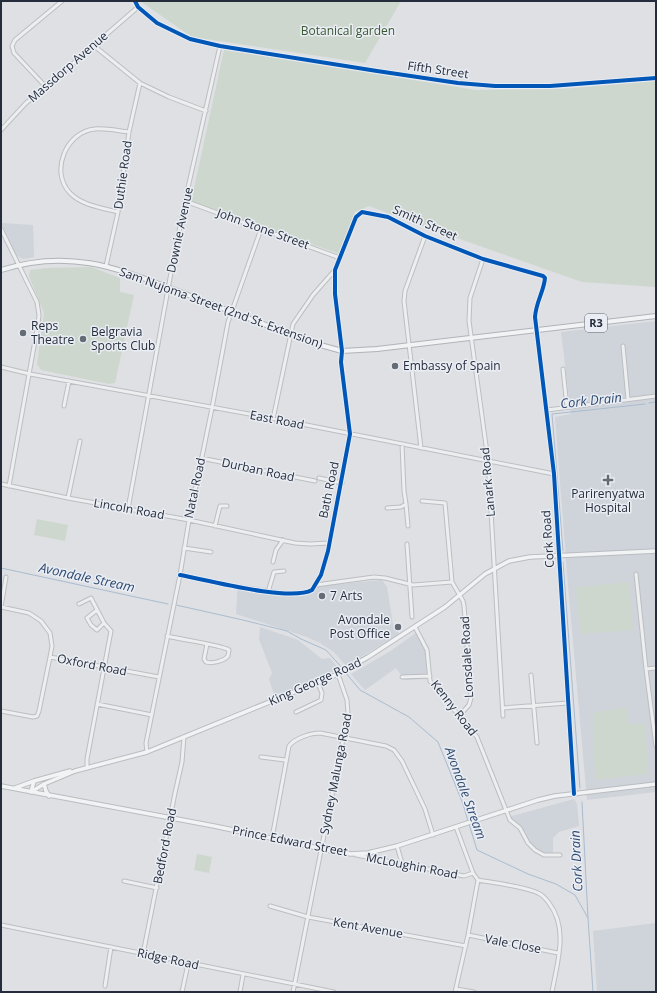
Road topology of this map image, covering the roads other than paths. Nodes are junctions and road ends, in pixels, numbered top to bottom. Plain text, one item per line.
1 (62, 1) edge
2 (135, 1) edge
3 (138, 7) junction
4 (93, 46) junction
5 (220, 46) junction
6 (656, 78) edge
7 (140, 83) junction
8 (46, 87) junction
9 (206, 111) junction
10 (1, 129) edge
11 (129, 132) junction
12 (185, 201) junction
13 (118, 212) junction
14 (261, 229) junction
15 (1, 230) edge
16 (425, 236) junction
17 (340, 258) junction
18 (483, 259) junction
19 (18, 264) junction
20 (106, 266) junction
21 (1, 270) edge
22 (335, 270) junction
23 (544, 284) joint
24 (168, 288) junction
25 (231, 311) junction
26 (656, 316) edge
27 (536, 330) junction
28 (290, 334) junction
29 (471, 338) junction
30 (408, 346) junction
31 (623, 346) dead end
32 (342, 351) junction
33 (1, 367) edge
34 (563, 369) dead end
35 (30, 374) junction
36 (69, 381) junction
37 (149, 396) junction
38 (656, 396) edge
39 (628, 399) junction
40 (64, 406) dead end
41 (567, 407) junction
42 (212, 408) junction
43 (547, 410) junction
44 (273, 419) junction
45 (350, 434) junction
46 (80, 441) dead end
47 (402, 444) junction
48 (421, 448) junction
49 (201, 458) junction
50 (488, 460) junction
51 (554, 474) junction
52 (319, 478) dead end
53 (315, 481) dead end
54 (342, 483) junction
55 (1, 484) edge
56 (9, 486) junction
57 (68, 498) junction
58 (422, 501) dead end
59 (406, 504) junction
60 (227, 506) dead end
61 (387, 508) dead end
62 (128, 509) junction
63 (188, 520) junction
64 (215, 526) junction
65 (408, 526) dead end
66 (283, 540) junction
67 (329, 543) junction
68 (407, 544) dead end
69 (184, 548) junction
70 (656, 551) edge
71 (211, 552) dead end
72 (559, 556) junction
73 (274, 562) dead end
74 (494, 568) junction
75 (284, 571) dead end
76 (636, 574) dead end
77 (180, 575) junction
78 (6, 577) dead end
79 (452, 582) junction
80 (410, 584) junction
81 (316, 585) junction
82 (268, 592) junction
83 (88, 594) dead end
84 (460, 596) junction
85 (90, 598) junction
86 (78, 604) dead end
87 (1, 607) edge
88 (97, 610) junction
89 (412, 617) dead end
90 (104, 623) junction
91 (415, 627) junction
92 (167, 636) junction
93 (206, 644) junction
94 (50, 657) junction
95 (105, 667) junction
96 (656, 668) edge
97 (646, 669) junction
98 (338, 674) junction
99 (430, 676) junction
100 (532, 676) dead end
101 (159, 677) junction
102 (402, 677) dead end
103 (318, 682) junction
104 (568, 703) junction
105 (97, 704) junction
106 (534, 705) junction
107 (503, 708) junction
108 (1, 711) edge
109 (296, 712) dead end
110 (152, 714) junction
111 (459, 716) junction
112 (504, 716) dead end
113 (184, 737) junction
114 (343, 737) junction
115 (537, 743) dead end
116 (656, 746) edge
117 (147, 752) junction
118 (261, 757) dead end
119 (285, 760) junction
120 (87, 767) junction
121 (75, 771) junction
122 (34, 781) junction
123 (44, 784) junction
124 (656, 784) edge
125 (1, 786) edge
126 (14, 789) junction
127 (31, 792) junction
128 (574, 794) junction
129 (49, 796) junction
130 (506, 810) junction
131 (170, 818) junction
132 (456, 827) junction
133 (433, 835) junction
134 (272, 838) junction
135 (397, 846) junction
136 (322, 849) junction
137 (351, 854) junction
138 (560, 855) dead end
139 (402, 863) junction
140 (473, 873) junction
141 (478, 880) junction
142 (124, 881) dead end
143 (157, 888) junction
144 (270, 906) dead end
145 (308, 917) junction
146 (1, 925) edge
147 (468, 935) junction
148 (466, 946) junction
149 (112, 947) junction
150 (558, 952) junction
151 (143, 954) junction
152 (188, 964) junction
153 (243, 975) junction
154 (294, 984) junction
155 (105, 986) dead end
156 (456, 990) edge
157 (182, 992) edge
158 (240, 992) edge
159 (293, 992) edge
160 (334, 992) edge
161 (474, 992) edge
162 (552, 992) edge

1 - 8 street
2 - 3 street
3 - 4 street, Massdorp Avenue
3 - 5 street, Fifth Street
4 - 7 street
4 - 8 street, Massdorp Avenue
5 - 6 street, Fifth Street
5 - 9 street, Downie Avenue
7 - 9 street
7 - 11 street, Duthie Road
8 - 10 street, Massdorp Avenue
9 - 12 street, Downie Avenue
11 - 13 street, Duthie Road
11 - 13 street
12 - 14 street, John Stone Street
12 - 24 street, Downie Avenue
13 - 20 street, Duthie Road
14 - 17 street, John Stone Street
14 - 25 street, Natal Road
15 - 19 street
16 - 17 street, Smith Street
16 - 18 street, Smith Street
16 - 30 street
17 - 22 street, Bath Road
18 - 23 street, Smith Street
18 - 29 street, Lanark Road
19 - 20 highway, Sam Nujoma Street (2nd St. Extension) / R3
19 - 21 highway, Sam Nujoma Street (2nd St. Extension) / R3
19 - 35 street
20 - 24 highway, Sam Nujoma Street (2nd St. Extension) / R3
22 - 28 street
22 - 32 street, Bath Road
23 - 27 street, Cork Road
24 - 25 highway, Sam Nujoma Street (2nd St. Extension) / R3
24 - 37 street, Downie Avenue
25 - 28 highway, Sam Nujoma Street (2nd St. Extension) / R3
25 - 42 street, Natal Road
26 - 27 highway, Sam Nujoma Street (2nd St. Extension) / R3
27 - 29 highway, Sam Nujoma Street (2nd St. Extension) / R3
27 - 43 street, Cork Road
28 - 32 highway, Sam Nujoma Street (2nd St. Extension) / R3
28 - 44 street
29 - 30 highway, Sam Nujoma Street (2nd St. Extension) / R3
29 - 50 street, Lanark Road
30 - 32 highway, Sam Nujoma Street (2nd St. Extension) / R3
30 - 48 street
31 - 39 street
32 - 45 street, Bath Road
33 - 35 street, East Road
34 - 41 street
35 - 36 street, East Road
35 - 56 street
36 - 37 street, East Road
36 - 40 street
37 - 42 street, East Road
37 - 62 street, Downie Avenue
38 - 39 street
39 - 41 street
41 - 43 street
42 - 44 street, East Road
42 - 49 street, Natal Road
43 - 51 street, Cork Road
44 - 45 street, East Road
45 - 47 street, East Road
45 - 54 street, Bath Road
46 - 57 street
47 - 48 street, East Road
47 - 59 street
48 - 50 street, East Road
49 - 53 street, Durban Road
49 - 63 street, Natal Road
50 - 51 street, East Road
50 - 74 street, Lanark Road
51 - 72 street, Cork Road
52 - 54 street
54 - 67 street, Bath Road
55 - 56 street, Lincoln Road
56 - 57 street, Lincoln Road
57 - 62 street, Lincoln Road
58 - 79 street
59 - 61 street
59 - 65 street
60 - 64 street
62 - 63 street, Lincoln Road
63 - 64 street, Lincoln Road
63 - 69 street, Natal Road
64 - 66 street, Lincoln Road
66 - 67 street, Lincoln Road
66 - 73 street
67 - 81 street, Bath Road
68 - 80 street
69 - 71 street
69 - 77 street, Natal Road
70 - 72 main road, King George Road
72 - 74 main road, King George Road
72 - 104 street, Cork Road
74 - 84 main road, King George Road
74 - 107 street, Lanark Road
75 - 82 street
76 - 97 street
77 - 82 street
77 - 92 street, Natal Road
78 - 87 street
79 - 80 street
79 - 84 street, Lonsdale Road
80 - 81 street
80 - 89 street
81 - 82 street
83 - 85 street
84 - 91 main road, King George Road
84 - 111 street, Lonsdale Road
85 - 86 street
85 - 88 street
87 - 94 street
88 - 90 street
88 - 90 street
90 - 95 street
91 - 98 main road, King George Road
91 - 99 street, Kenny Road
92 - 93 street
92 - 101 street, Natal Road
93 - 93 street
94 - 95 street, Oxford Road
94 - 108 street, Oxford Road
95 - 101 street, Oxford Road
95 - 105 street
96 - 97 street
97 - 116 street
98 - 103 main road, King George Road
98 - 114 street, Sydney Malunga Road
99 - 102 street
99 - 111 street, Kenny Road
100 - 106 street
101 - 110 street, Natal Road
103 - 109 street
103 - 113 main road, King George Road
104 - 106 street
104 - 128 street, Cork Road
105 - 110 street
105 - 120 street
106 - 107 street
106 - 115 street
107 - 112 street, Lanark Road
110 - 117 street, Natal Road
111 - 130 street, Kenny Road
113 - 117 main road, King George Road
113 - 131 street, Bedford Road
114 - 119 street
114 - 133 street
114 - 136 street, Sydney Malunga Road
117 - 120 main road, King George Road
118 - 119 street
119 - 134 street
120 - 121 main road, King George Road
121 - 122 main road, King George Road
121 - 123 main road, King George Road
122 - 126 main road, King George Road
122 - 127 main road
123 - 127 main road, King George Road
123 - 129 main road
124 - 128 main road, Prince Edward Street
125 - 126 main road
126 - 127 main road, Prince Edward Street
127 - 129 main road, Prince Edward Street
128 - 130 main road, Prince Edward Street
129 - 131 main road, Prince Edward Street
130 - 132 main road, Prince Edward Street
130 - 138 street, Kenny Road
131 - 134 main road, Prince Edward Street
131 - 143 street, Bedford Road
132 - 133 main road, Prince Edward Street
132 - 140 street
133 - 135 main road, Prince Edward Street
134 - 136 main road, Prince Edward Street
135 - 137 main road, Prince Edward Street
135 - 139 street
136 - 137 main road, Prince Edward Street
136 - 145 street, Sydney Malunga Road
137 - 139 street, McLoughin Road
139 - 140 street, McLoughin Road
140 - 141 street
141 - 147 street
141 - 150 street
142 - 143 street
143 - 151 street, Bedford Road
144 - 145 street, Kent Avenue
145 - 148 street, Kent Avenue
145 - 154 street, Sydney Malunga Road
146 - 149 street, Ridge Road
147 - 148 street
147 - 150 street, Vale Close
148 - 156 street
149 - 151 street, Ridge Road
149 - 155 street
150 - 162 street
151 - 152 street, Ridge Road
152 - 153 street, Ridge Road
152 - 157 street
153 - 154 street, Ridge Road
153 - 158 street
154 - 159 street, Sydney Malunga Road
154 - 160 street, Ridge Road
156 - 161 street

